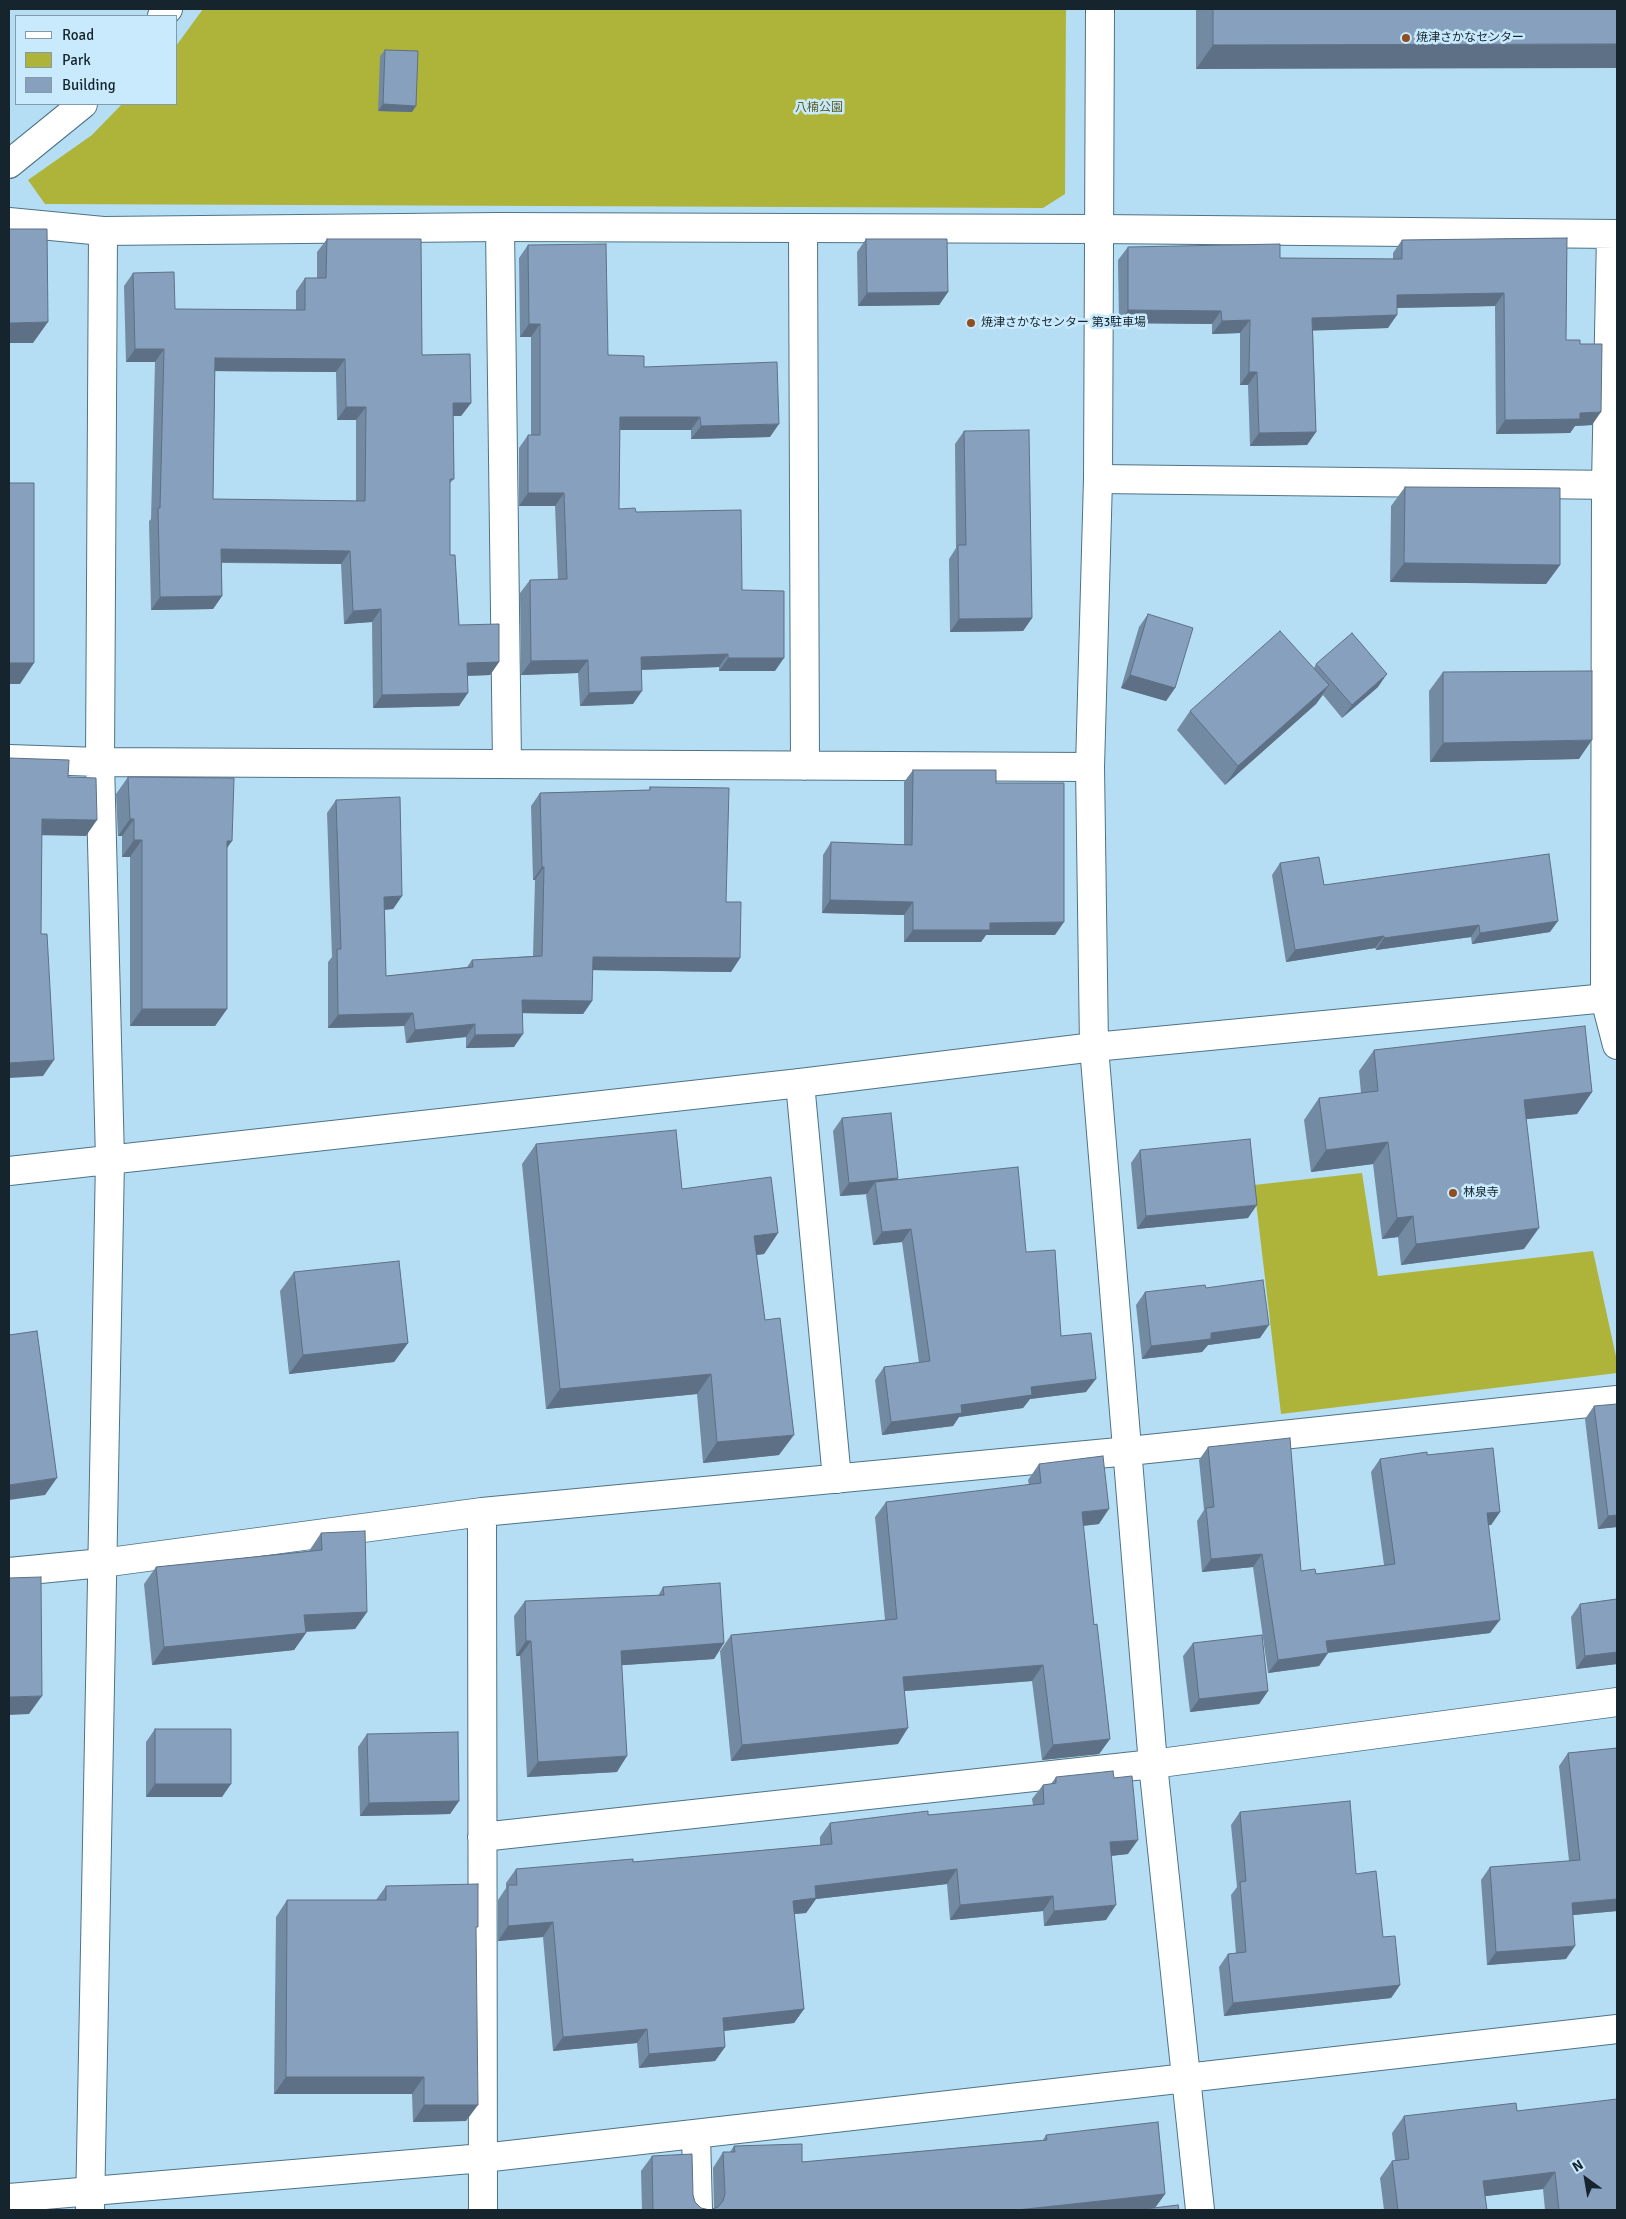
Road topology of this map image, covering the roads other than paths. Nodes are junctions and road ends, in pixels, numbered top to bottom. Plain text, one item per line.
1 (1100, 9) edge
2 (82, 105) edge
3 (9, 164) edge
4 (9, 222) edge
5 (500, 227) junction
6 (803, 229) junction
7 (1099, 229) junction
8 (102, 232) junction
9 (1614, 234) edge
10 (1098, 479) junction
11 (1612, 485) edge
12 (9, 759) edge
13 (100, 762) junction
14 (507, 764) junction
15 (805, 766) junction
16 (1090, 767) junction
17 (1611, 998) edge
18 (1617, 1045) edge
19 (1094, 1047) junction
20 (800, 1083) junction
21 (110, 1160) junction
22 (9, 1171) edge
23 (1617, 1400) edge
24 (1129, 1451) junction
25 (837, 1479) junction
26 (482, 1512) junction
27 (102, 1562) junction
28 (9, 1572) edge
29 (1617, 1702) edge
30 (1153, 1764) junction
31 (482, 1837) junction
32 (1617, 2029) edge
33 (1185, 2077) junction
34 (696, 2135) junction
35 (483, 2158) junction
36 (9, 2198) edge
37 (90, 2200) edge
38 (483, 2210) edge
39 (698, 2210) edge
40 (1200, 2210) edge

1 - 7 street
2 - 3 street
4 - 8 street
5 - 6 street
5 - 8 street
5 - 14 street
6 - 7 street
6 - 15 street
7 - 9 street
7 - 10 street
8 - 13 street
9 - 11 street
10 - 11 street
10 - 16 street
11 - 17 street
12 - 13 street
13 - 14 street
13 - 21 street
14 - 15 street
15 - 16 street
16 - 19 street
17 - 18 street
17 - 19 street
19 - 20 street
19 - 24 street
20 - 21 street
20 - 25 street
21 - 22 street
21 - 27 street
23 - 24 street
24 - 25 street
24 - 30 street
25 - 26 street
26 - 27 street
26 - 31 street
27 - 28 street
27 - 37 street
29 - 30 street
30 - 31 street
30 - 33 street
31 - 35 street
32 - 33 street
33 - 34 street
33 - 40 street
34 - 35 street
34 - 39 street
35 - 37 street
35 - 38 street
36 - 37 street

